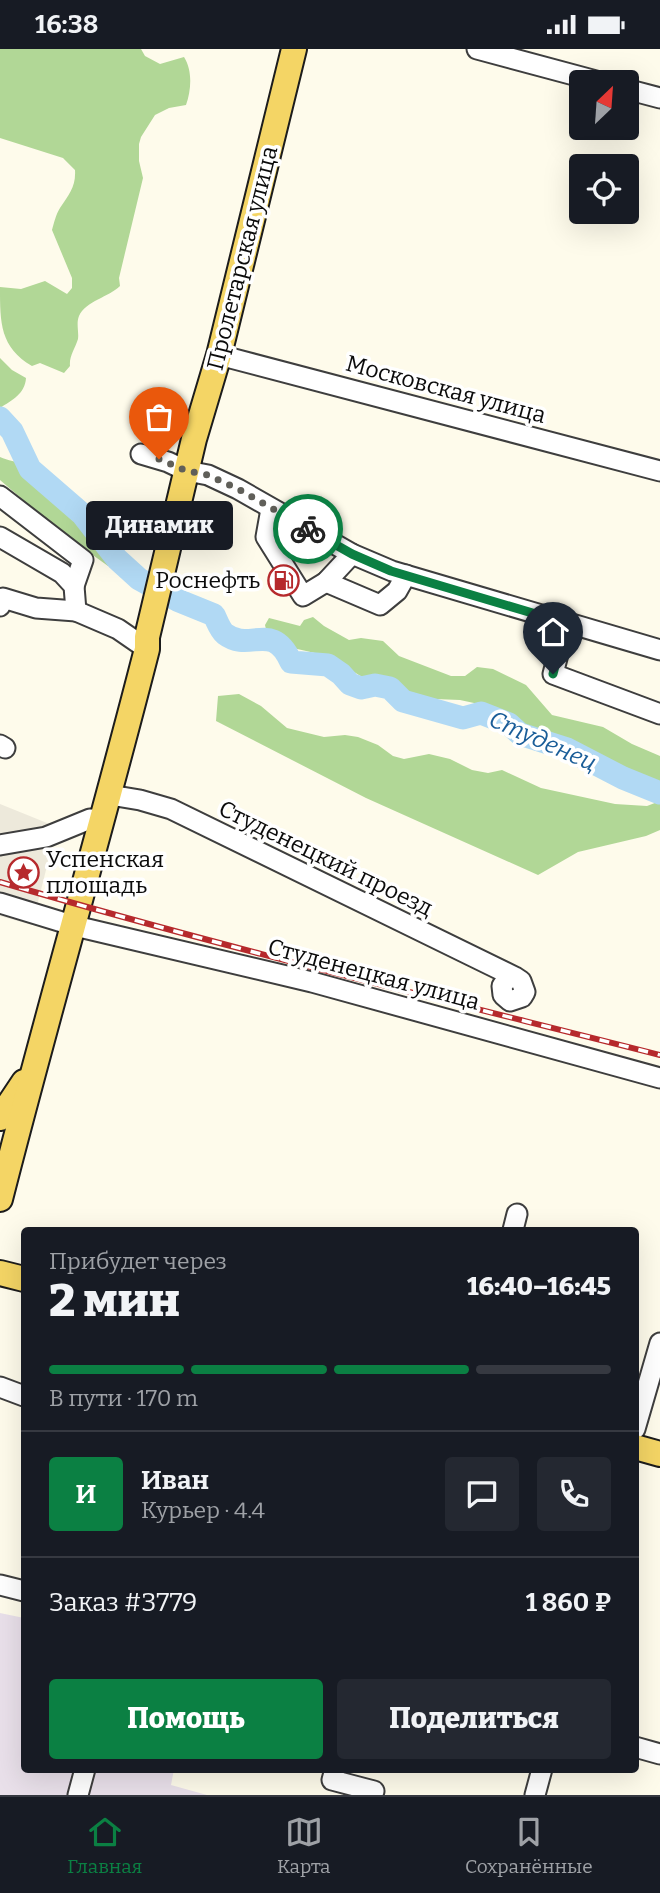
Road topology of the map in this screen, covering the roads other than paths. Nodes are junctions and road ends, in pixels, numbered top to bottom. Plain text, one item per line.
1 (293, 49) edge
2 (478, 49) edge
3 (569, 74) edge
4 (639, 92) edge
5 (660, 98) edge
6 (219, 355) junction
7 (141, 454) dead end
8 (187, 471) junction
9 (660, 471) edge
10 (0, 496) edge
11 (271, 509) junction
12 (0, 537) edge
13 (352, 554) junction
14 (406, 575) junction
15 (326, 582) junction
16 (74, 586) junction
17 (1, 602) edge
18 (76, 611) junction
19 (566, 623) junction
20 (147, 643) junction
21 (660, 650) edge
22 (660, 714) edge
23 (110, 795) junction
24 (103, 820) junction
25 (0, 845) edge
26 (0, 902) edge
27 (75, 926) junction
28 (515, 977) dead end
29 (34, 1067) junction
30 (660, 1079) edge
31 (0, 1118) edge
32 (0, 1199) edge
33 (0, 1273) edge
34 (21, 1278) edge
35 (660, 1343) edge
36 (0, 1387) edge
37 (21, 1395) edge
38 (639, 1415) edge
39 (639, 1448) edge
40 (660, 1454) edge
41 (0, 1585) edge
42 (21, 1590) edge
43 (639, 1748) edge
44 (660, 1754) edge
45 (84, 1773) edge
46 (334, 1773) edge
47 (541, 1773) edge
48 (374, 1791) dead end
49 (78, 1795) edge
50 (535, 1795) edge

1 - 6 main road, Пролетарская улица
2 - 3 street
4 - 5 street
6 - 8 main road, Пролетарская улица
6 - 9 street, Московская улица
7 - 8 street
8 - 11 street
8 - 20 main road, Пролетарская улица
10 - 16 street
11 - 13 street
11 - 15 street
12 - 16 street
13 - 14 street
13 - 15 street
14 - 15 street
14 - 19 street
16 - 18 street
17 - 18 street
18 - 20 street
19 - 21 street
19 - 22 street
20 - 23 main road, Пролетарская улица
23 - 24 main road, Пролетарская улица
23 - 28 street, Студенецкий проезд
24 - 25 street
24 - 27 main road, Пролетарская улица
26 - 27 street, Студенецкая улица
27 - 29 main road, Пролетарская улица
27 - 30 street, Студенецкая улица
29 - 31 main road
29 - 32 main road, Пролетарская улица
33 - 34 main road
35 - 38 street
36 - 37 street
39 - 40 main road
41 - 42 street
43 - 44 street
45 - 49 street
46 - 48 street
47 - 50 street

